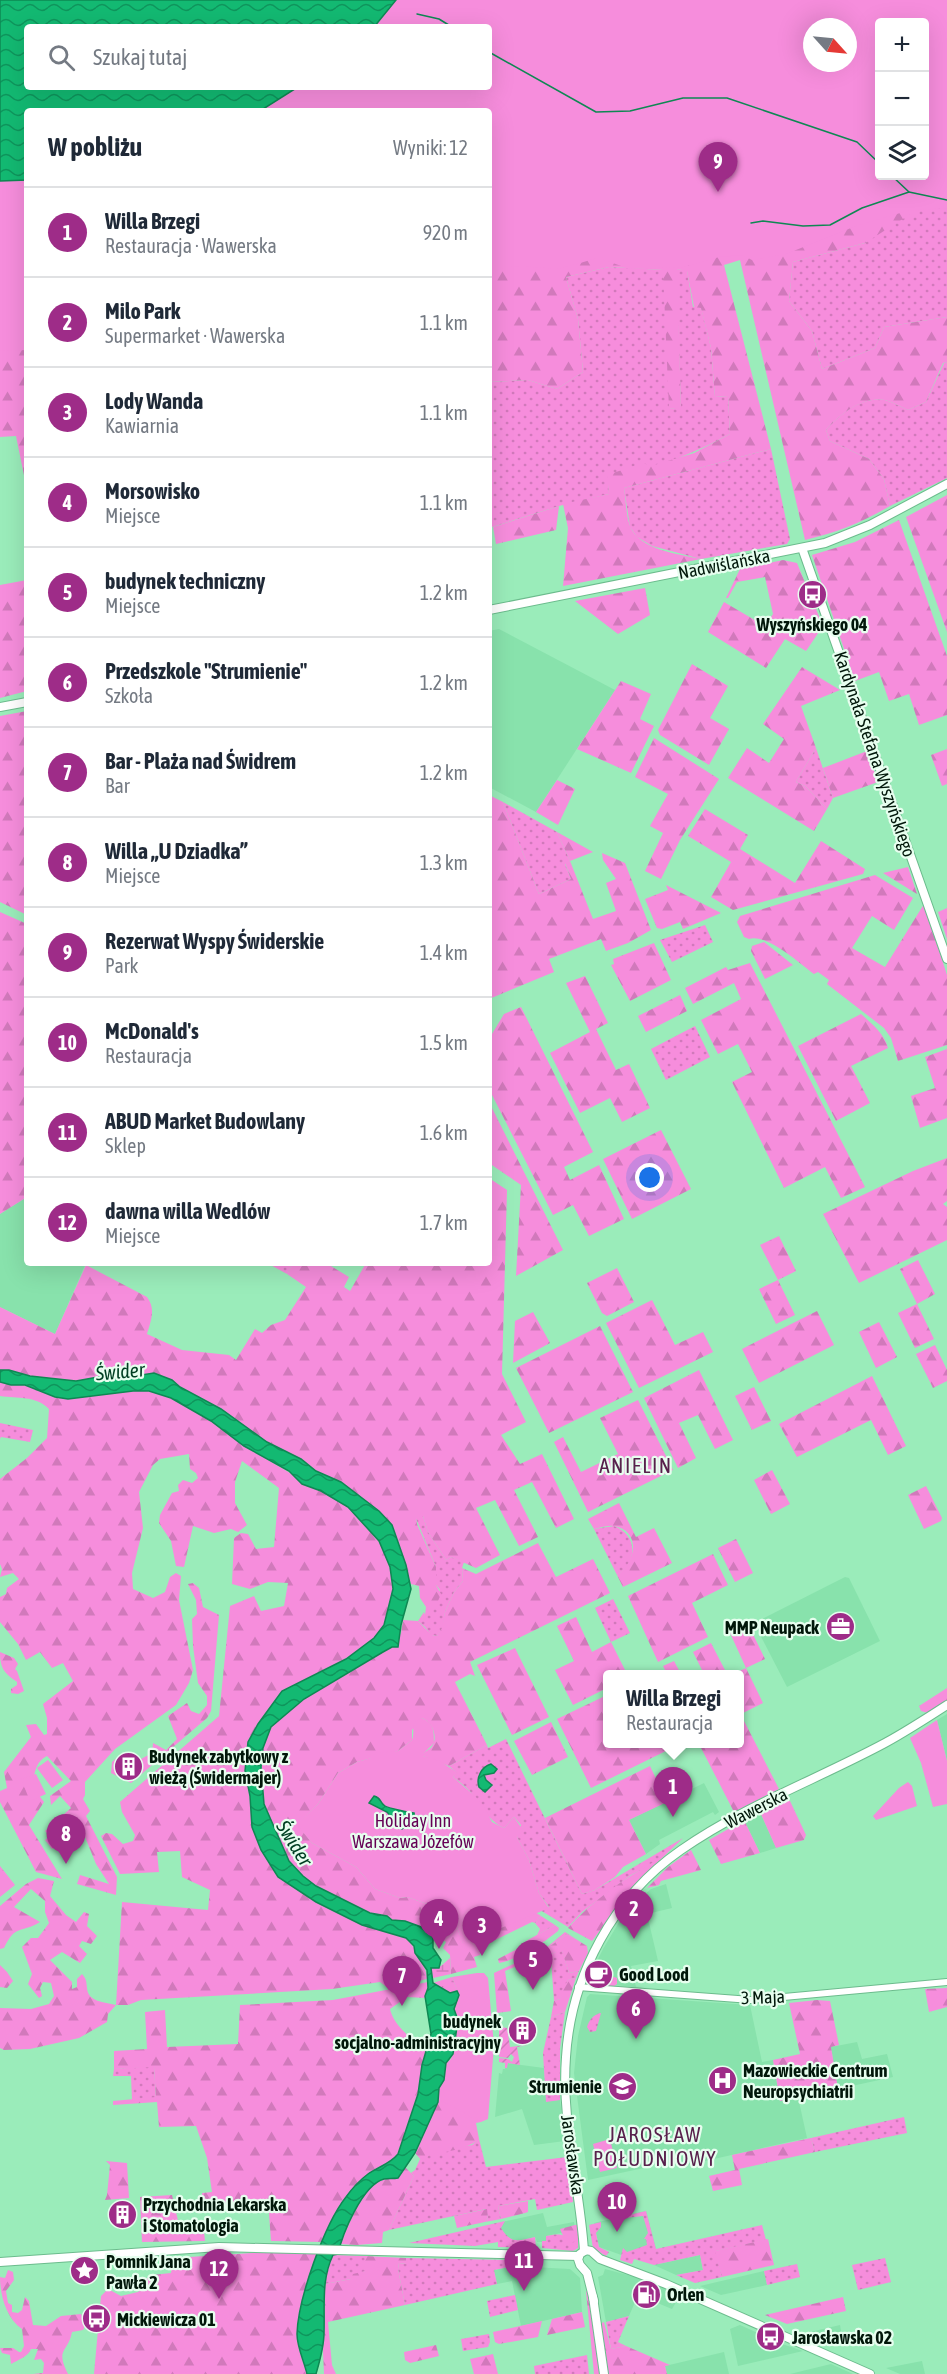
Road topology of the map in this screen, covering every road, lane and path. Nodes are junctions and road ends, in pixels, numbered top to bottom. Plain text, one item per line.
1 (947, 484) edge
2 (802, 548) junction
3 (492, 609) edge
4 (24, 703) edge
5 (0, 707) edge
6 (947, 959) edge
7 (947, 1705) edge
8 (596, 1948) joint
9 (947, 1982) edge
10 (578, 1987) junction
11 (587, 2260) junction
12 (0, 2262) edge
13 (604, 2374) edge
14 (870, 2374) edge

1 - 2 main road, Nadwiślańska
2 - 3 main road, Nadwiślańska
2 - 6 main road, Kardynała Stefana Wyszyńskiego
4 - 5 main road
7 - 8 main road, Wawerska
8 - 10 main road, Jarosławska
9 - 10 street, 3 Maja
10 - 11 main road, Jarosławska
11 - 12 main road
11 - 13 main road, Jarosławska
11 - 14 main road

